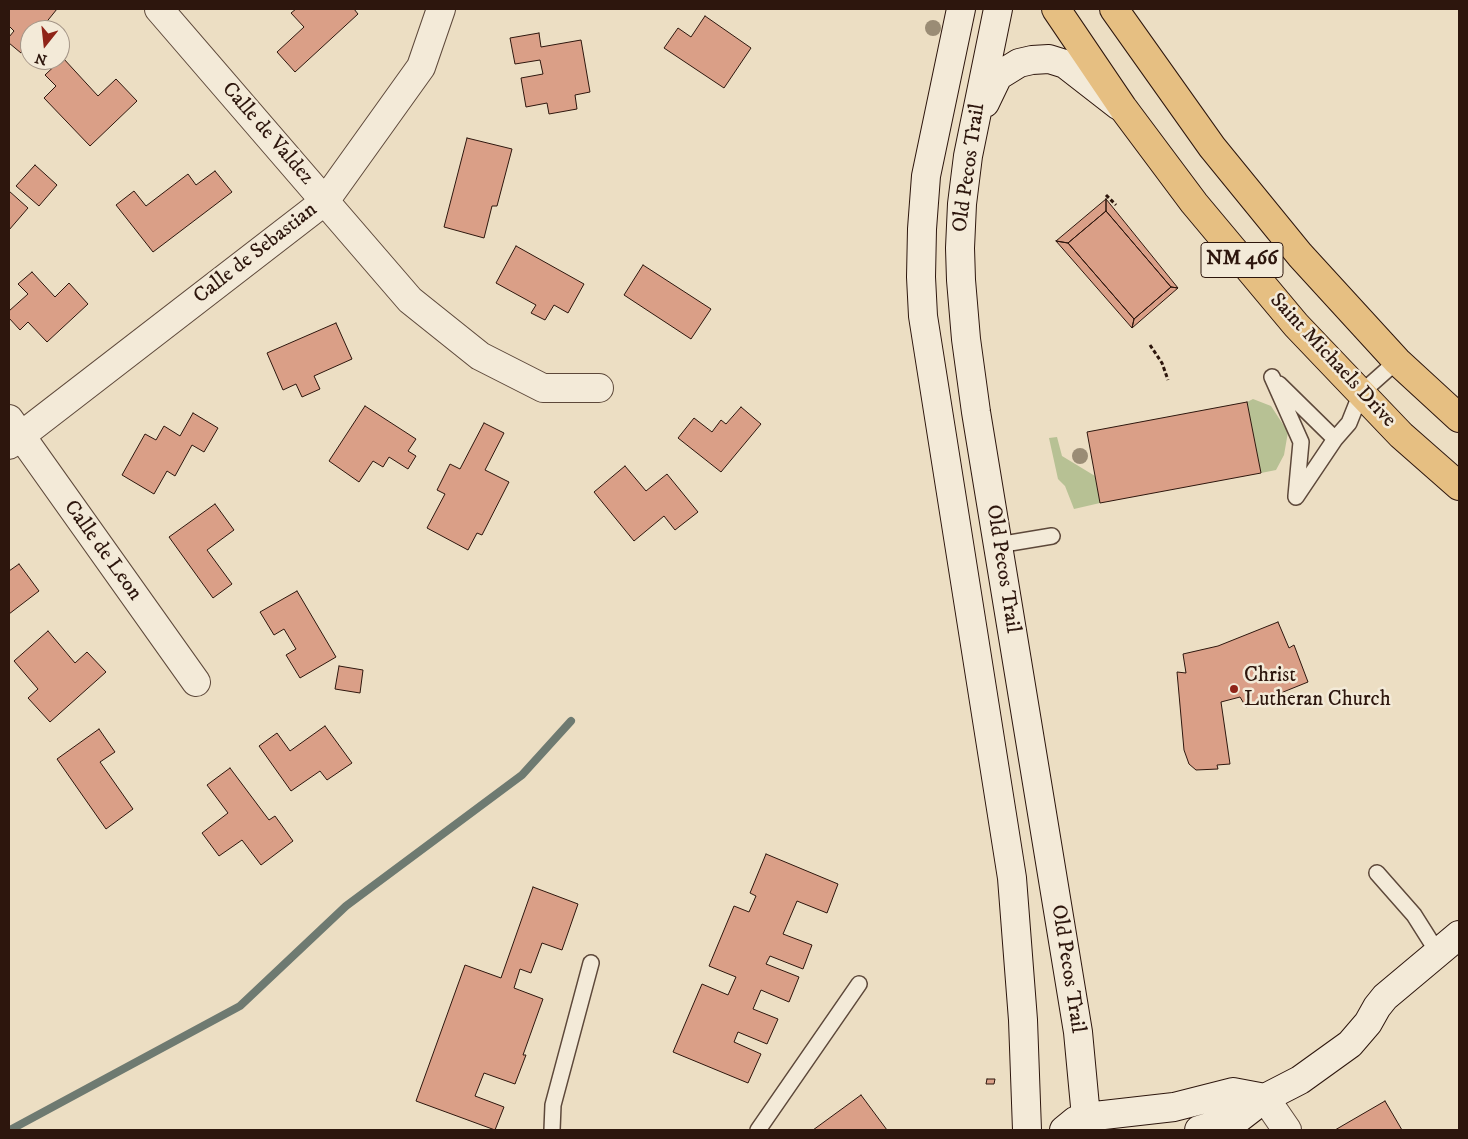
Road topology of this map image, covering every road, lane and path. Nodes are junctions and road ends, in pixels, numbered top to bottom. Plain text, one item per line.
1 (159, 9) edge
2 (441, 9) edge
3 (961, 9) edge
4 (998, 9) edge
5 (1056, 9) edge
6 (1114, 9) edge
7 (1123, 108) junction
8 (968, 156) junction
9 (1106, 195) dead end
10 (325, 200) junction
11 (1116, 205) dead end
12 (1150, 345) dead end
13 (1397, 361) junction
14 (1168, 380) dead end
15 (599, 388) dead end
16 (1361, 393) junction
17 (1459, 418) edge
18 (13, 434) edge
19 (1335, 439) junction
20 (1459, 486) edge
21 (1052, 536) dead end
22 (998, 545) junction
23 (196, 682) dead end
24 (1377, 873) dead end
25 (1459, 935) edge
26 (1438, 953) junction
27 (591, 963) dead end
28 (859, 984) dead end
29 (1265, 1098) junction
30 (1079, 1126) edge
31 (552, 1130) edge
32 (758, 1130) edge
33 (1027, 1130) edge
34 (1199, 1130) edge
35 (1287, 1130) edge

1 - 10 main road, Calle de Valdez
2 - 10 main road, Calle de Sebastian
3 - 33 main road, Old Pecos Trail
4 - 8 main road, Old Pecos Trail
5 - 7 main road, Saint Michaels Drive / NM 466
6 - 13 main road, NM 466
7 - 8 main road
7 - 16 main road, Saint Michaels Drive / NM 466
8 - 22 main road, Old Pecos Trail
9 - 11 path
10 - 15 main road, Calle de Valdez
10 - 18 main road, Calle de Sebastian
12 - 14 path
13 - 16 lane
13 - 17 main road, NM 466
16 - 19 lane
16 - 20 main road, Saint Michaels Drive / NM 466
18 - 23 main road, Calle de Leon
19 - 19 lane
21 - 22 lane
22 - 30 main road, Old Pecos Trail
24 - 26 lane
25 - 26 main road
26 - 29 main road
27 - 31 lane
28 - 32 lane
29 - 30 main road
29 - 34 main road
29 - 35 main road

